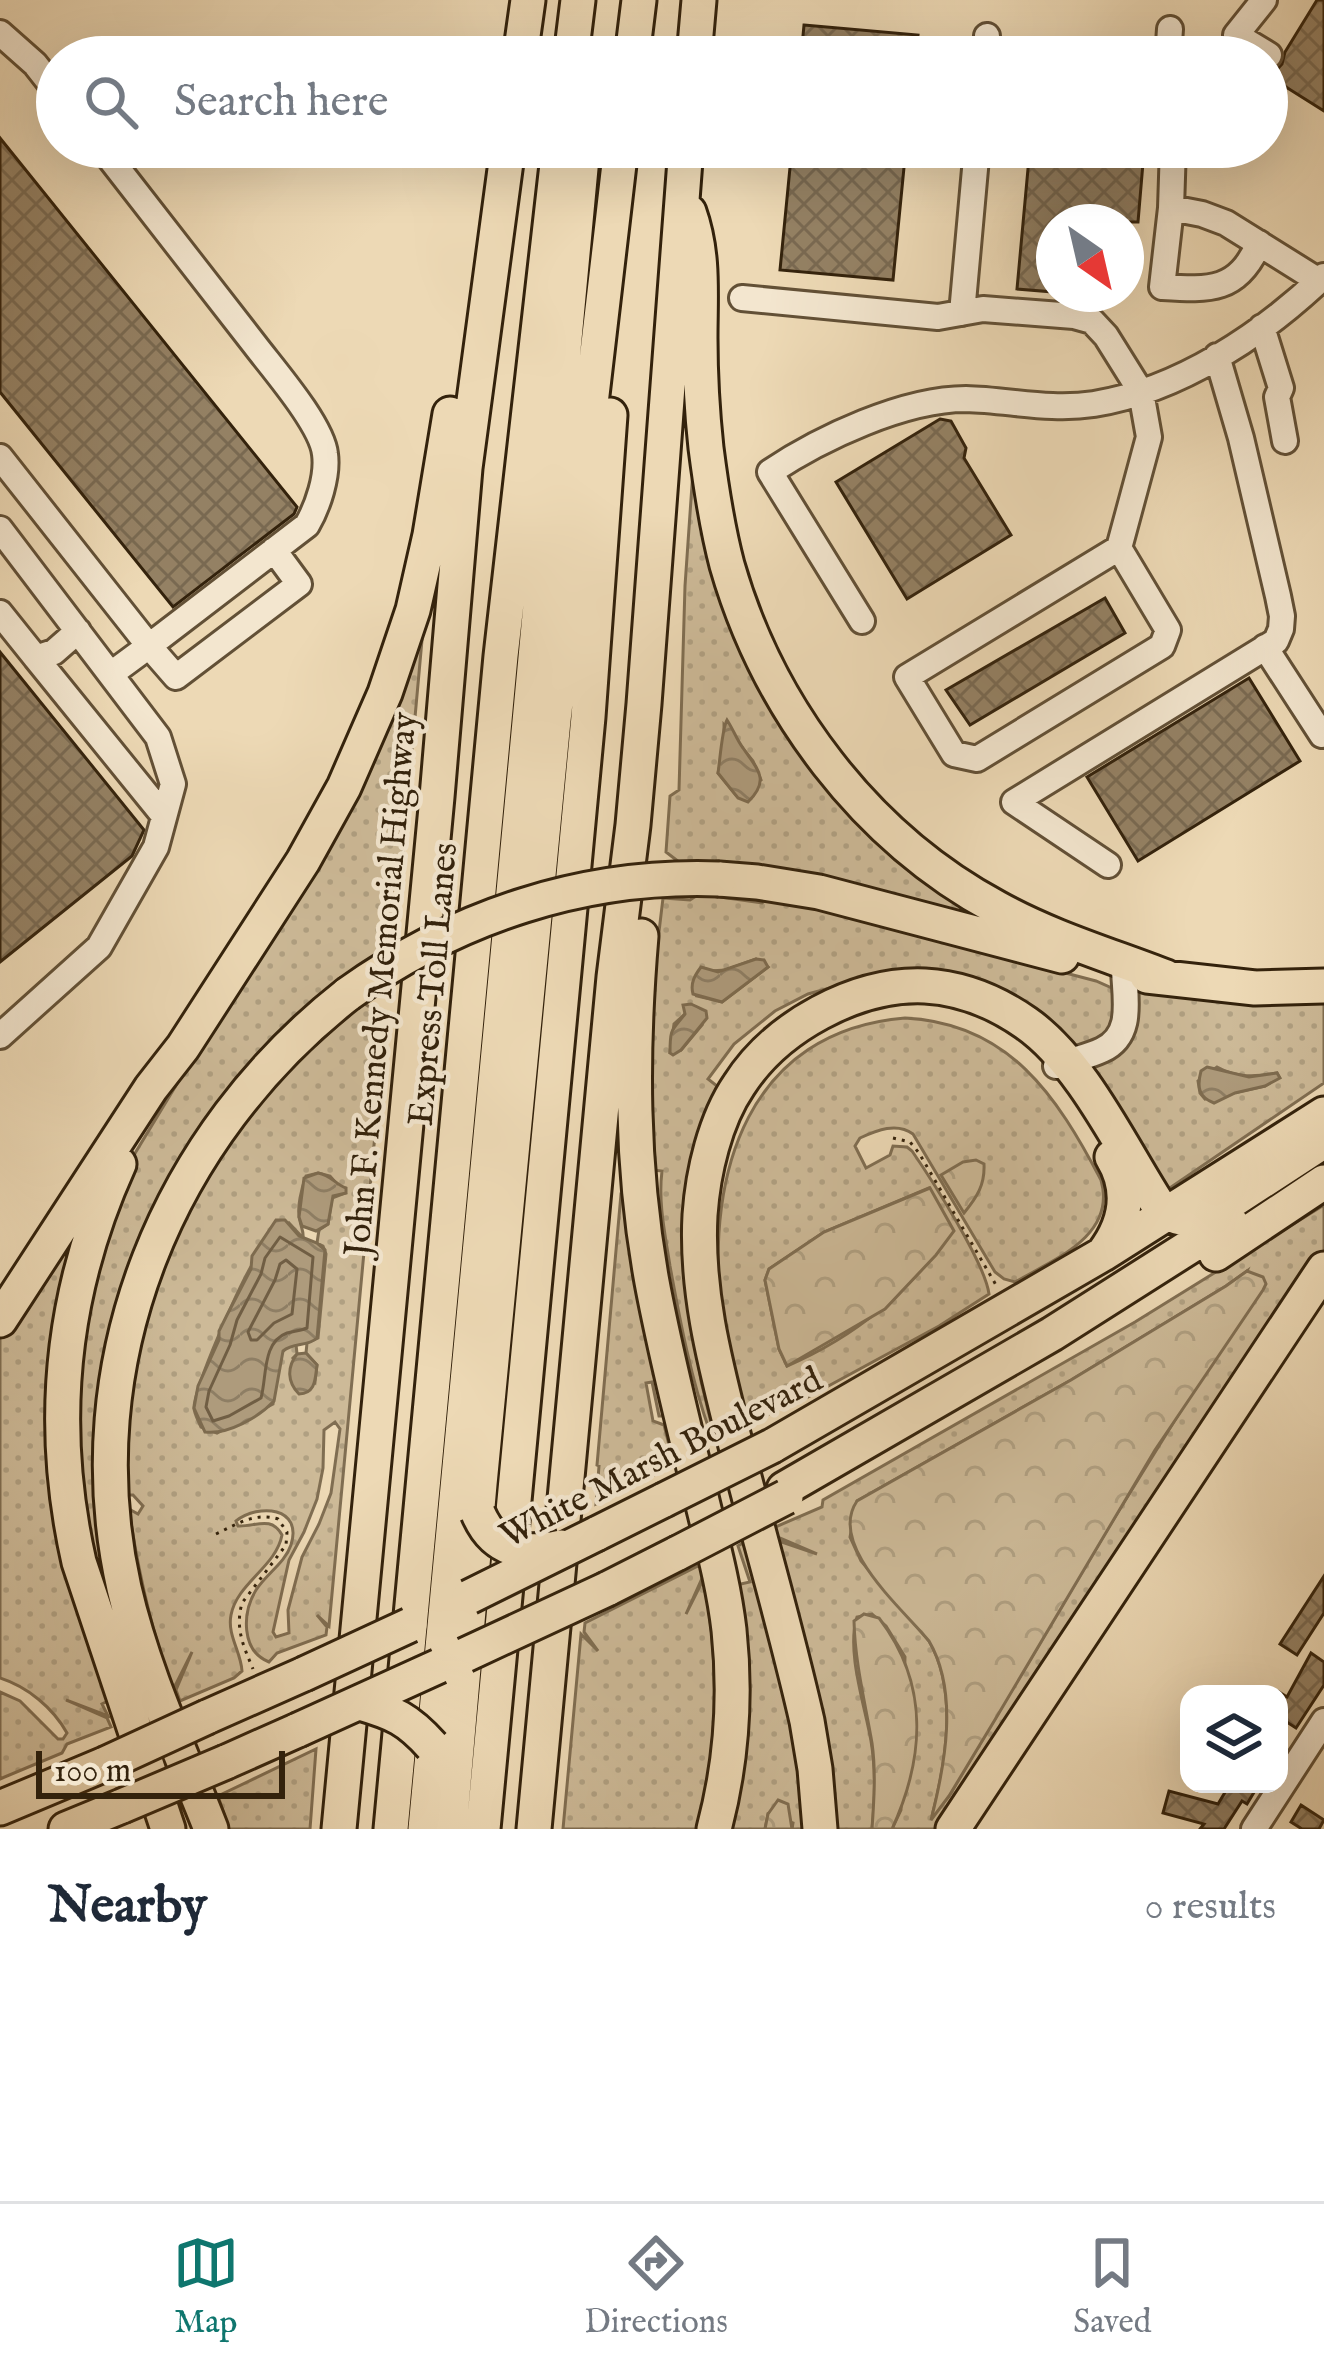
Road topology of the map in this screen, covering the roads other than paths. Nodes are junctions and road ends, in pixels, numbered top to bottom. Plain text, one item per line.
1 (528, 0) edge
2 (578, 0) edge
3 (597, 0) edge
4 (642, 0) edge
5 (699, 0) edge
6 (1264, 0) edge
7 (1171, 28) dead end
8 (0, 33) edge
9 (523, 36) edge
10 (574, 36) edge
11 (594, 36) edge
12 (638, 36) edge
13 (696, 36) edge
14 (1170, 36) edge
15 (1239, 36) edge
16 (36, 65) edge
17 (117, 168) edge
18 (497, 168) edge
19 (503, 168) edge
20 (557, 168) edge
21 (581, 168) edge
22 (618, 168) edge
23 (629, 168) edge
24 (684, 168) edge
25 (975, 168) edge
26 (1172, 168) edge
27 (682, 191) junction
28 (1171, 208) junction
29 (1259, 243) junction
30 (1322, 279) edge
31 (742, 298) dead end
32 (962, 313) junction
33 (1257, 330) junction
34 (1217, 356) junction
35 (1142, 392) junction
36 (1285, 441) dead end
37 (0, 457) edge
38 (0, 529) edge
39 (1119, 548) junction
40 (274, 550) junction
41 (0, 613) edge
42 (862, 621) dead end
43 (79, 631) junction
44 (149, 646) junction
45 (1265, 647) junction
46 (36, 658) junction
47 (111, 674) junction
48 (1322, 735) edge
49 (164, 816) junction
50 (633, 825) junction
51 (1108, 866) dead end
52 (1124, 967) junction
53 (1324, 986) edge
54 (0, 1036) edge
55 (183, 1047) junction
56 (1060, 1065) junction
57 (1324, 1114) edge
58 (1324, 1141) edge
59 (1324, 1161) edge
60 (1324, 1182) edge
61 (1167, 1213) junction
62 (1103, 1254) junction
63 (1324, 1269) edge
64 (0, 1320) edge
65 (785, 1493) junction
66 (471, 1497) junction
67 (605, 1530) junction
68 (457, 1602) junction
69 (452, 1660) junction
70 (360, 1703) junction
71 (1324, 1720) edge
72 (439, 1762) junction
73 (0, 1808) edge
74 (66, 1829) edge
75 (167, 1829) edge
76 (211, 1829) edge
77 (339, 1829) edge
78 (391, 1829) edge
79 (424, 1829) edge
80 (450, 1829) edge
81 (483, 1829) edge
82 (534, 1829) edge
83 (714, 1829) edge
84 (820, 1829) edge
85 (953, 1829) edge
86 (1254, 1829) edge

1 - 9 highway
2 - 10 highway
3 - 11 highway
4 - 12 highway
5 - 13 highway
6 - 15 street
7 - 14 street
8 - 16 street
17 - 40 street
18 - 55 highway
19 - 77 highway, John F. Kennedy Memorial Highway
20 - 78 highway, Express Toll Lanes
21 - 66 highway
22 - 66 highway
23 - 81 highway
24 - 27 highway
25 - 32 street
26 - 28 street
27 - 50 highway
27 - 52 highway
28 - 29 street
28 - 29 street
29 - 30 street
30 - 33 street
31 - 32 street
32 - 35 street
33 - 34 street
33 - 36 street
34 - 35 street
34 - 45 street
35 - 39 street
35 - 42 street
37 - 44 street
38 - 43 street
39 - 39 street
40 - 44 street
40 - 44 street
41 - 46 street
43 - 46 street
43 - 47 street
44 - 47 street
45 - 48 street
45 - 51 street
46 - 49 street
47 - 49 street
49 - 54 street
50 - 82 highway
50 - 83 highway
52 - 53 highway
52 - 56 street
52 - 76 highway, bridge
55 - 64 highway
55 - 75 highway
56 - 61 highway
56 - 62 highway
56 - 84 highway
57 - 61 highway, White Marsh Boulevard
58 - 61 highway
59 - 65 highway
60 - 65 highway
61 - 62 highway, White Marsh Boulevard
62 - 67 highway, White Marsh Boulevard, bridge
63 - 85 highway
65 - 69 highway, bridge
66 - 67 highway, bridge
66 - 68 highway
67 - 68 highway, White Marsh Boulevard, bridge
68 - 69 highway
68 - 73 highway, White Marsh Boulevard, bridge
69 - 70 highway, bridge
69 - 72 highway
70 - 72 highway, bridge
70 - 74 highway, bridge
71 - 86 street
72 - 79 highway
72 - 80 highway

